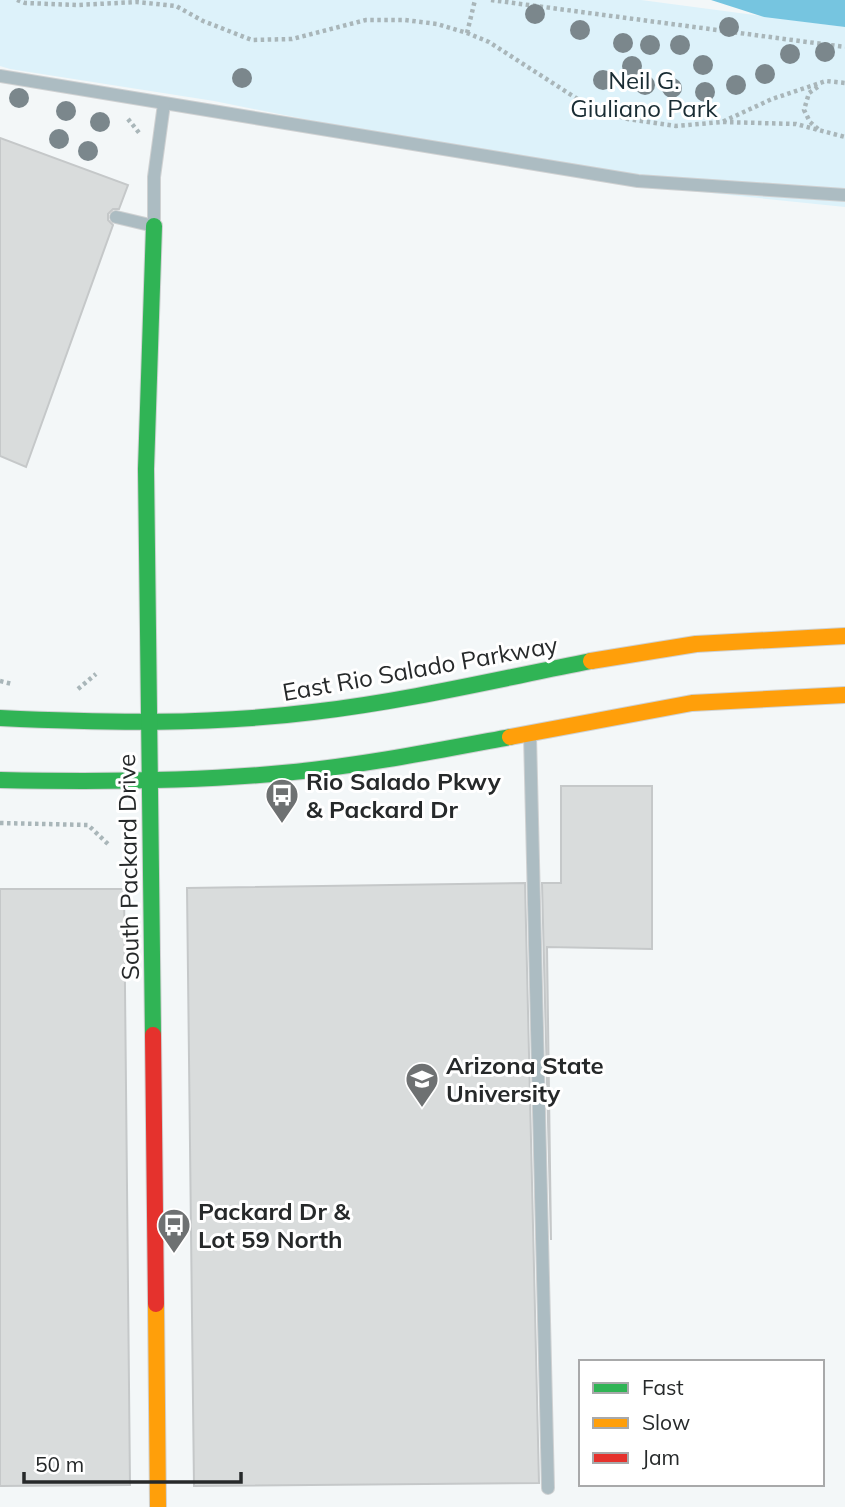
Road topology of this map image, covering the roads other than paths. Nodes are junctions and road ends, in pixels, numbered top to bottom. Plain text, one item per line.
1 (0, 76) edge
2 (164, 104) junction
3 (845, 195) edge
4 (116, 217) dead end
5 (154, 226) junction
6 (845, 636) edge
7 (845, 695) edge
8 (0, 718) edge
9 (149, 723) junction
10 (530, 733) junction
11 (0, 780) edge
12 (148, 780) junction
13 (548, 1488) dead end
14 (158, 1507) edge

1 - 2 lane
2 - 3 lane
2 - 5 lane
4 - 5 lane
5 - 9 main road, South Packard Drive
6 - 9 main road, East Rio Salado Parkway
7 - 10 main road
8 - 9 main road, East Rio Salado Parkway
9 - 12 main road, South Packard Drive
10 - 12 main road
10 - 13 lane
11 - 12 main road
12 - 14 main road, South Packard Drive

